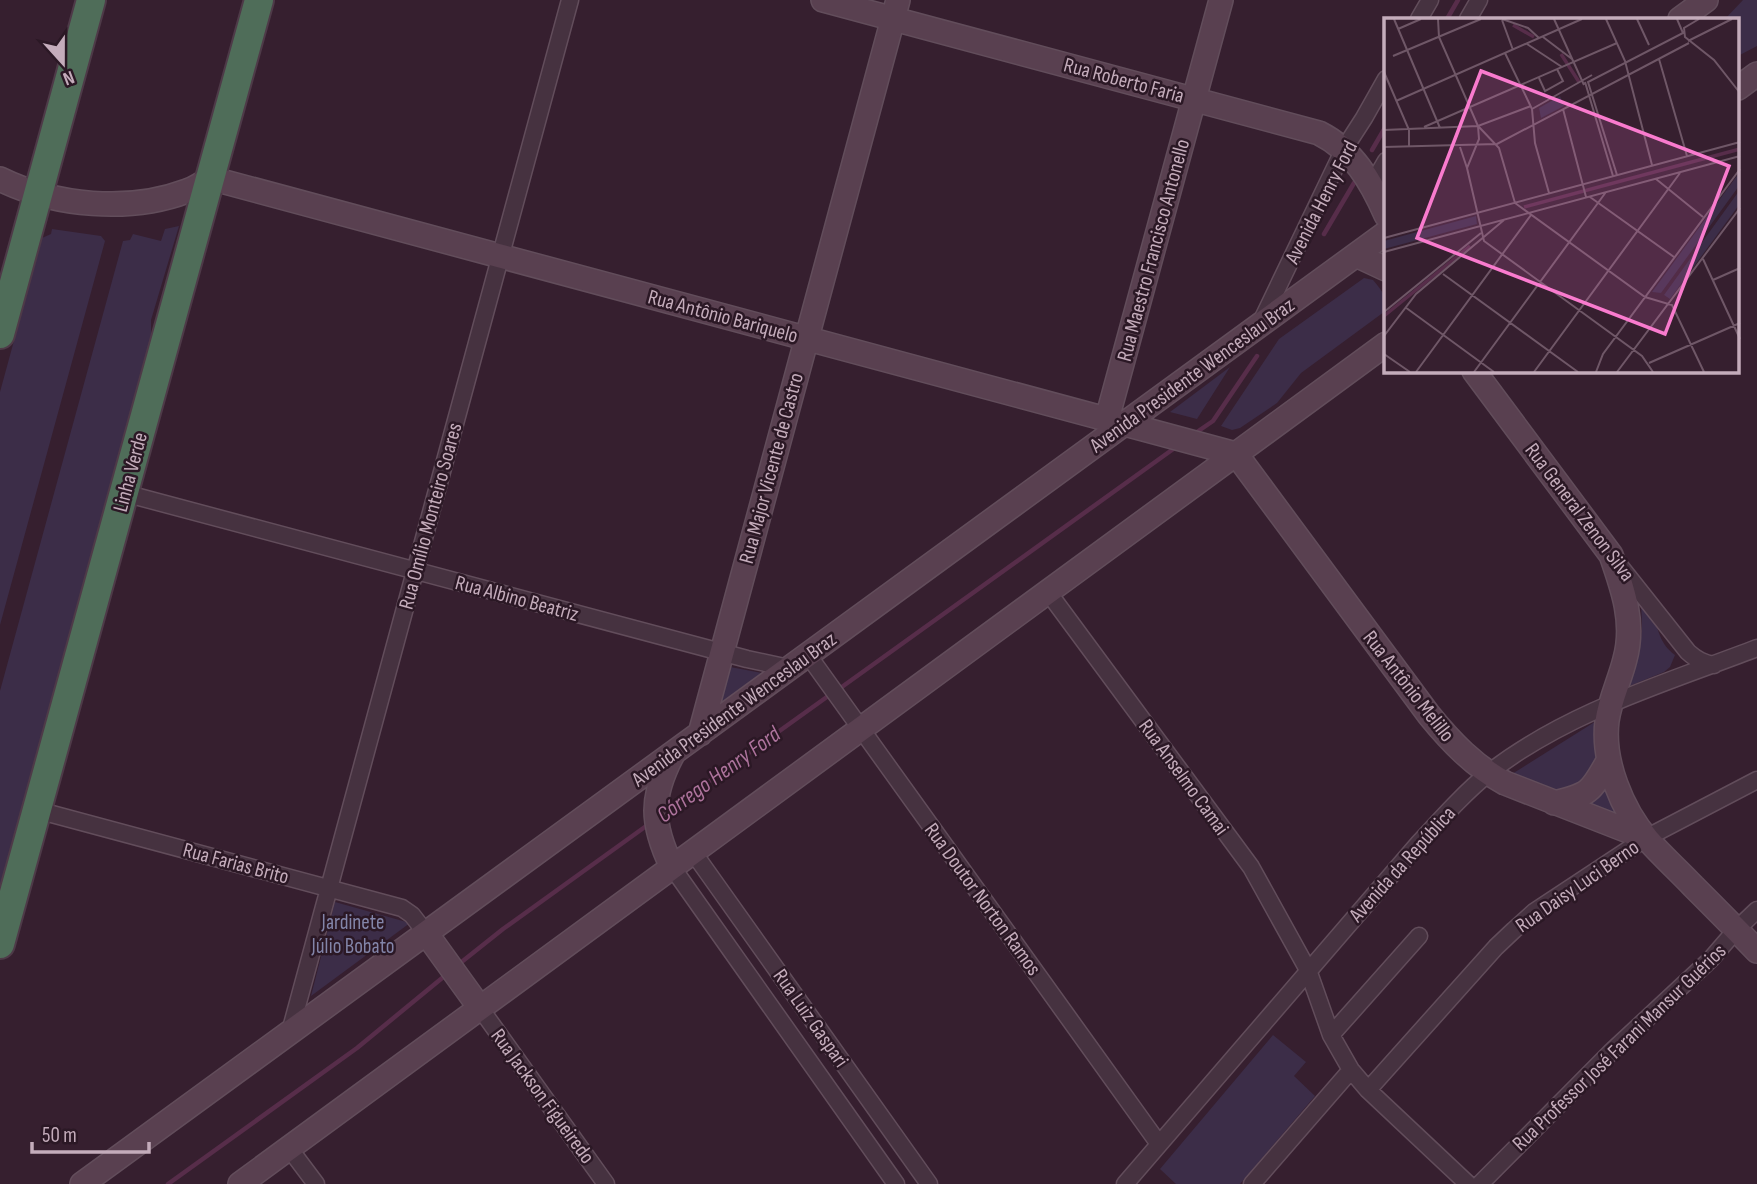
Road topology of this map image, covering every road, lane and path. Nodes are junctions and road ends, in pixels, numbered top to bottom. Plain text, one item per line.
1 (91, 0) edge
2 (259, 0) edge
3 (570, 0) edge
4 (823, 0) edge
5 (1221, 0) edge
6 (1430, 0) edge
7 (1479, 0) edge
8 (1706, 0) edge
9 (896, 9) edge
10 (1420, 18) edge
11 (1469, 18) edge
12 (1681, 18) edge
13 (1757, 74) edge
14 (1384, 83) edge
15 (1740, 87) edge
16 (1194, 99) junction
17 (1344, 149) junction
18 (1384, 165) edge
19 (211, 178) junction
20 (0, 179) edge
21 (1372, 186) junction
22 (37, 194) junction
23 (1384, 211) edge
24 (1384, 234) edge
25 (1356, 255) junction
26 (500, 256) junction
27 (1384, 268) edge
28 (1259, 326) junction
29 (0, 334) edge
30 (807, 338) junction
31 (1384, 345) edge
32 (1475, 373) edge
33 (1116, 421) junction
34 (1236, 454) junction
35 (124, 493) junction
36 (1611, 555) junction
37 (415, 570) junction
38 (1048, 592) junction
39 (1757, 648) edge
40 (722, 652) junction
41 (1688, 652) junction
42 (808, 655) junction
43 (1714, 665) junction
44 (789, 668) junction
45 (1670, 682) junction
46 (1611, 704) junction
47 (857, 722) junction
48 (699, 734) junction
49 (674, 752) junction
50 (1608, 761) junction
51 (1488, 774) junction
52 (1757, 780) edge
53 (1554, 803) junction
54 (37, 810) junction
55 (1646, 838) junction
56 (693, 852) junction
57 (670, 862) junction
58 (329, 888) junction
59 (1757, 910) edge
60 (1736, 930) junction
61 (1419, 936) dead end
62 (431, 940) junction
63 (0, 944) edge
64 (1757, 951) edge
65 (1308, 970) junction
66 (475, 1001) junction
67 (290, 1032) junction
68 (1331, 1035) junction
69 (1351, 1070) junction
70 (1368, 1090) junction
71 (1159, 1144) junction
72 (289, 1148) junction
73 (82, 1184) edge
74 (240, 1184) edge
75 (316, 1184) edge
76 (606, 1184) edge
77 (895, 1184) edge
78 (929, 1184) edge
79 (1125, 1184) edge
80 (1252, 1184) edge
81 (1468, 1184) edge
82 (1480, 1184) edge

1 - 22 highway
2 - 19 highway, Linha Verde
3 - 26 street, Rua Omílio Monteiro Soares
4 - 9 main road, Rua Roberto Faria
5 - 16 main road, Rua Maestro Francisco Antonello
6 - 10 street
7 - 11 street
8 - 12 main road
9 - 16 main road, Rua Roberto Faria
9 - 30 main road, Rua Major Vicente de Castro
13 - 15 main road
14 - 17 street, Avenida Henry Ford
16 - 17 main road, Rua Roberto Faria
16 - 33 main road, Rua Maestro Francisco Antonello
17 - 21 main road, Rua Roberto Faria
17 - 28 street, Avenida Henry Ford
18 - 21 street, Avenida Henry Ford
19 - 22 main road
19 - 26 main road, Rua Antônio Bariquelo
19 - 35 highway, Linha Verde
20 - 22 main road
21 - 23 main road, Rua Roberto Faria
22 - 29 highway
24 - 25 main road, Avenida Presidente Wenceslau Braz
25 - 27 main road
25 - 28 main road, Avenida Presidente Wenceslau Braz
26 - 30 main road, Rua Antônio Bariquelo
26 - 37 street, Rua Omílio Monteiro Soares
28 - 33 main road, Avenida Presidente Wenceslau Braz
30 - 33 main road, Rua Antônio Bariquelo
30 - 40 main road, Rua Major Vicente de Castro
31 - 34 main road
32 - 36 main road, Rua General Zenon Silva
33 - 34 main road, Rua Antônio Bariquelo
33 - 42 main road, Avenida Presidente Wenceslau Braz
34 - 38 main road
34 - 51 main road, Rua Antônio Melillo
35 - 37 street, Rua Albino Beatriz
35 - 54 highway, Linha Verde
36 - 41 street, Rua General Zenon Silva
36 - 46 main road
37 - 40 street, Rua Albino Beatriz
37 - 58 street, Rua Omílio Monteiro Soares
38 - 47 main road
38 - 65 street, Rua Anselmo Camai
39 - 43 street, Avenida da República
40 - 44 street, Rua Albino Beatriz
40 - 48 main road, Rua Major Vicente de Castro
41 - 43 street, Rua General Zenon Silva
41 - 45 street
42 - 44 main road, Avenida Presidente Wenceslau Braz
42 - 47 street, Rua Doutor Norton Ramos
43 - 45 street, Avenida da República
44 - 48 main road, Avenida Presidente Wenceslau Braz
45 - 46 street, Avenida da República
46 - 50 main road
46 - 51 street, Avenida da República
47 - 56 main road
47 - 71 street, Rua Doutor Norton Ramos
48 - 49 main road, Avenida Presidente Wenceslau Braz
49 - 57 main road
49 - 62 main road, Avenida Presidente Wenceslau Braz
50 - 53 main road
50 - 55 main road
51 - 53 main road, Rua Antônio Melillo
51 - 65 street, Avenida da República
52 - 55 street, Rua Daisy Luci Berno
53 - 55 main road, Rua Antônio Melillo
54 - 58 street, Rua Farias Brito
54 - 63 highway, Linha Verde
55 - 60 main road
55 - 70 street, Rua Daisy Luci Berno
56 - 57 main road
56 - 78 street, Rua Luiz Gaspari
57 - 66 main road
57 - 77 street, Rua Luiz Gaspari
58 - 62 street, Rua Farias Brito
58 - 67 street, Rua Omílio Monteiro Soares
59 - 60 street, Rua Professor José Farani Mansur Guérios
60 - 64 main road
60 - 82 street, Rua Professor José Farani Mansur Guérios
61 - 68 street
62 - 66 main road
62 - 67 main road, Avenida Presidente Wenceslau Braz
65 - 68 street, Rua Anselmo Camai
65 - 71 street, Avenida da República
66 - 72 main road
66 - 76 street, Rua Jackson Figueiredo
67 - 73 main road, Avenida Presidente Wenceslau Braz
68 - 69 street, Rua Anselmo Camai
69 - 70 street, Rua Anselmo Camai
69 - 80 street
70 - 81 street, Rua Anselmo Camai
71 - 79 street, Avenida da República
72 - 74 main road
72 - 75 street

